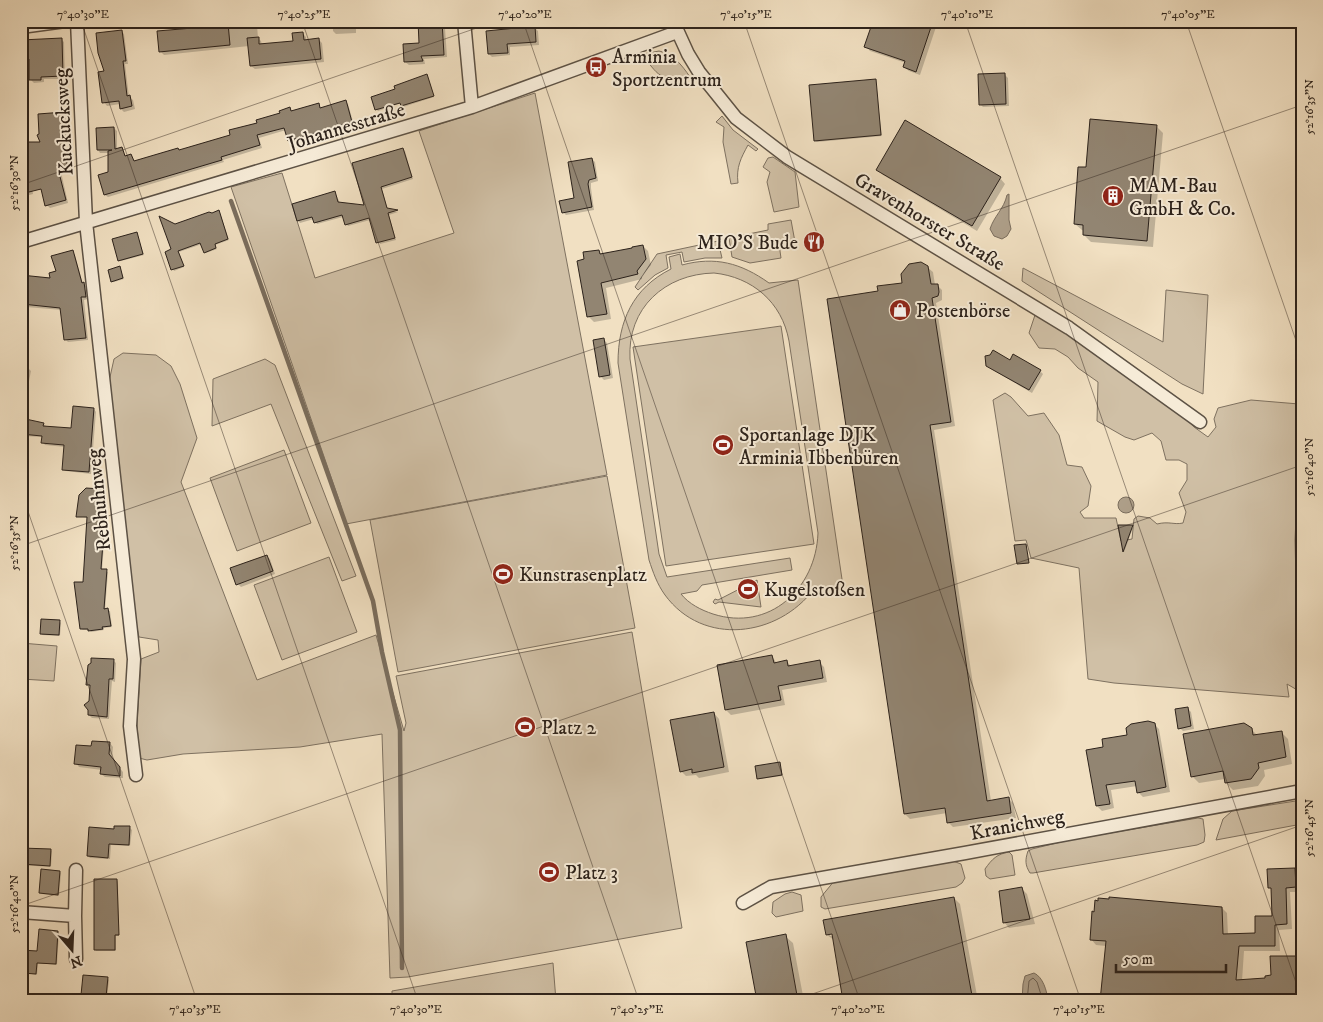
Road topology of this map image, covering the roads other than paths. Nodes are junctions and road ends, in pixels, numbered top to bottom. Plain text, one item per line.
1 (65, 21) edge
2 (77, 21) edge
3 (464, 21) edge
4 (675, 26) edge
5 (21, 27) edge
6 (472, 107) junction
7 (86, 222) junction
8 (21, 242) edge
9 (1200, 422) dead end
10 (136, 775) dead end
11 (1302, 791) edge
12 (76, 870) dead end
13 (743, 903) dead end
14 (21, 912) edge
15 (75, 916) junction
16 (76, 959) dead end

1 - 5 street
2 - 7 street, Kuckucksweg
3 - 6 street
4 - 6 street, Johannesstraße
4 - 9 street, Gravenhorster Straße
6 - 7 street, Johannesstraße
7 - 8 street, Johannesstraße
7 - 10 street, Rebhuhnweg
11 - 13 street, Kranichweg
12 - 15 street
14 - 15 street
15 - 16 street

